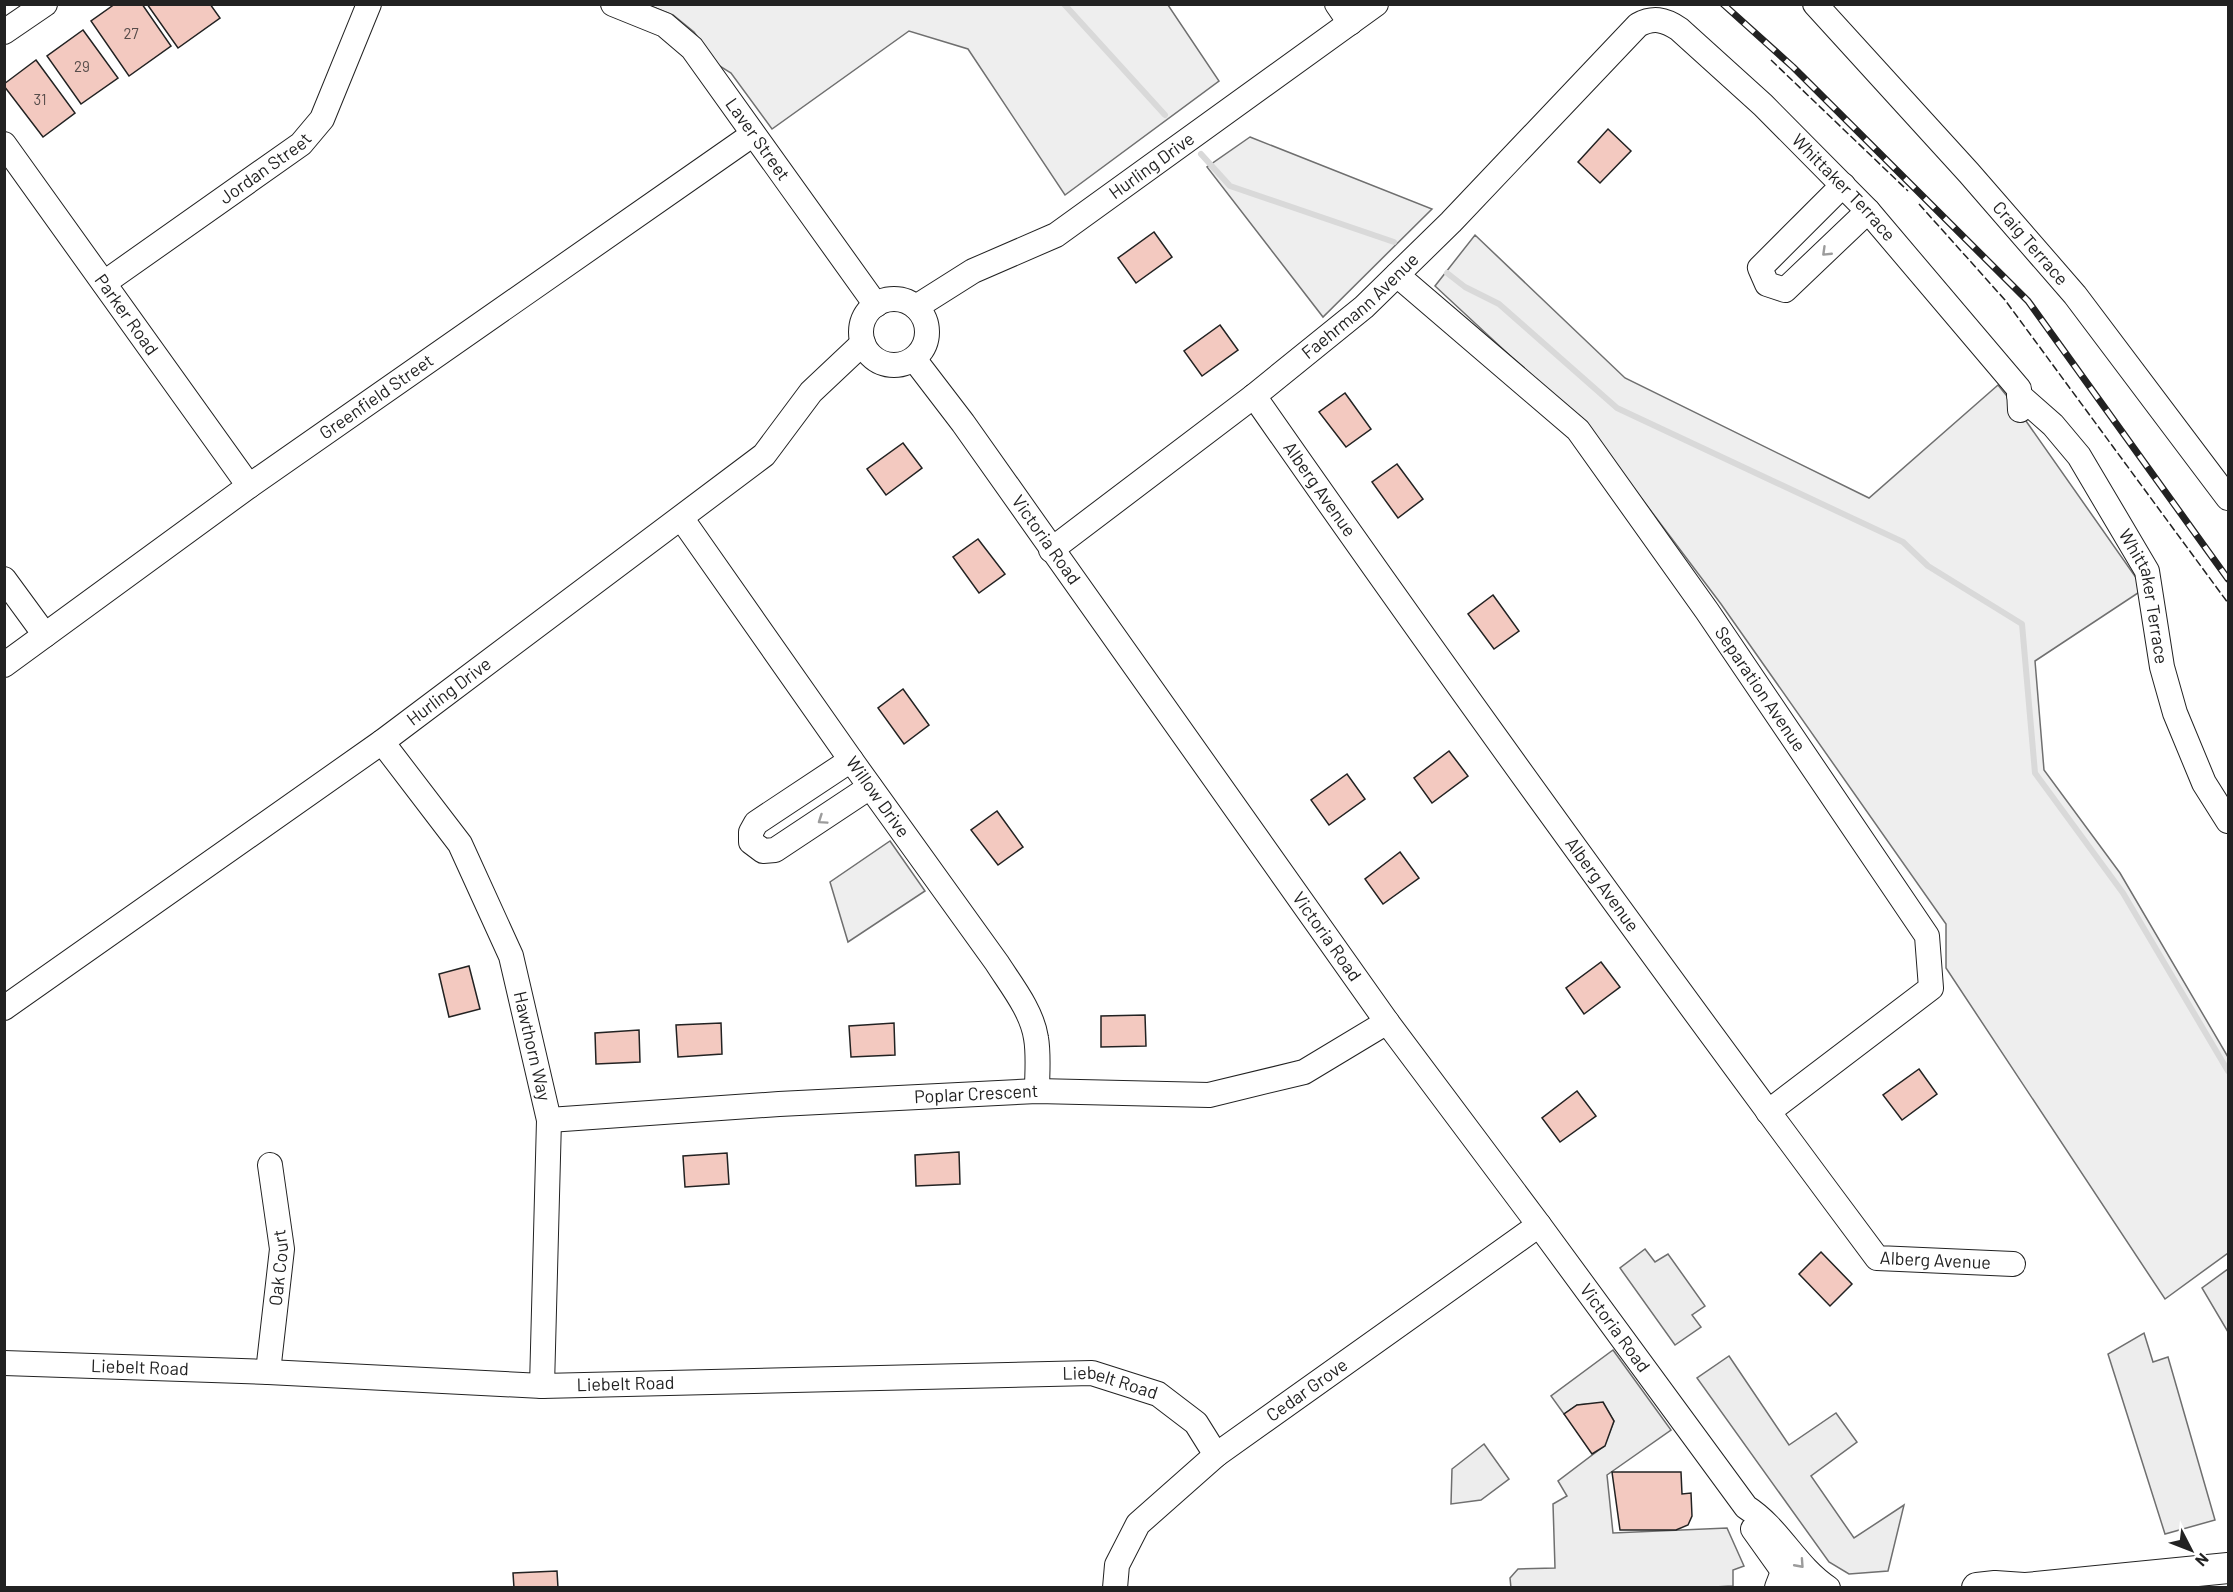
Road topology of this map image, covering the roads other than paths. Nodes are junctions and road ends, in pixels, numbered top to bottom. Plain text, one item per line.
1 (45, 4) edge
2 (369, 4) edge
3 (614, 4) edge
4 (1376, 4) edge
5 (1815, 4) edge
6 (1343, 14) edge
7 (1638, 25) joint
8 (4, 32) edge
9 (752, 135) junction
10 (4, 144) edge
11 (1843, 185) junction
12 (1868, 211) junction
13 (1397, 275) junction
14 (104, 283) junction
15 (876, 305) junction
16 (916, 307) junction
17 (863, 343) junction
18 (914, 359) junction
19 (1254, 396) junction
20 (249, 486) junction
21 (2229, 498) edge
22 (682, 519) junction
23 (1052, 550) junction
24 (4, 579) edge
25 (45, 635) junction
26 (4, 664) edge
27 (382, 742) junction
28 (851, 760) junction
29 (870, 788) junction
30 (2229, 821) edge
31 (4, 1008) edge
32 (1387, 1022) junction
33 (1037, 1091) junction
34 (1768, 1112) junction
35 (549, 1120) junction
36 (270, 1164) dead end
37 (1539, 1225) junction
38 (2013, 1264) dead end
39 (4, 1363) edge
40 (268, 1372) junction
41 (542, 1386) junction
42 (1216, 1455) junction
43 (1746, 1507) junction
44 (2229, 1568) edge
45 (1787, 1583) edge
46 (1115, 1587) edge
47 (1828, 1587) edge
48 (1977, 1587) edge
49 (2025, 1587) edge

1 - 8 street
2 - 14 street, Jordan Street
3 - 9 street, Laver Street
4 - 6 street, Hurling Drive
5 - 21 street, Craig Terrace
6 - 16 street, Hurling Drive
7 - 11 street, Whittaker Terrace
7 - 13 street, Faehrmann Avenue
9 - 15 street, Laver Street
9 - 20 street, Greenfield Street
10 - 14 street, Parker Road
11 - 12 street, Whittaker Terrace
12 -> 11 street
12 - 30 street, Whittaker Terrace
13 - 19 street, Faehrmann Avenue
13 - 34 street, Separation Avenue
14 - 20 street, Parker Road
15 - 16 street
15 - 17 street
16 - 18 street
17 - 18 street
17 - 22 street, Hurling Drive
18 - 23 street, Victoria Road
19 - 23 street, Faehrmann Avenue
19 - 34 street, Alberg Avenue
20 - 25 street, Greenfield Street
22 - 27 street, Hurling Drive
22 - 28 street, Willow Drive
23 - 32 street, Victoria Road
24 - 25 street
25 - 26 street, Greenfield Street
27 - 31 street, Hurling Drive
27 - 35 street, Hawthorn Way
28 - 29 street, Willow Drive
29 -> 28 street
29 - 33 street, Willow Drive
32 - 33 street, Poplar Crescent
32 - 37 street, Victoria Road
33 - 35 street, Poplar Crescent
34 - 38 street, Alberg Avenue
35 - 41 street, Hawthorn Way
36 - 40 street, Oak Court
37 - 42 street, Cedar Grove
37 - 43 street, Victoria Road
39 - 40 street, Liebelt Road
40 - 41 street, Liebelt Road
41 - 42 street, Liebelt Road
42 - 46 street, Cedar Grove
43 - 45 street, Victoria Road
43 -> 47 street, Victoria Road
44 - 49 main road
48 - 49 main road

